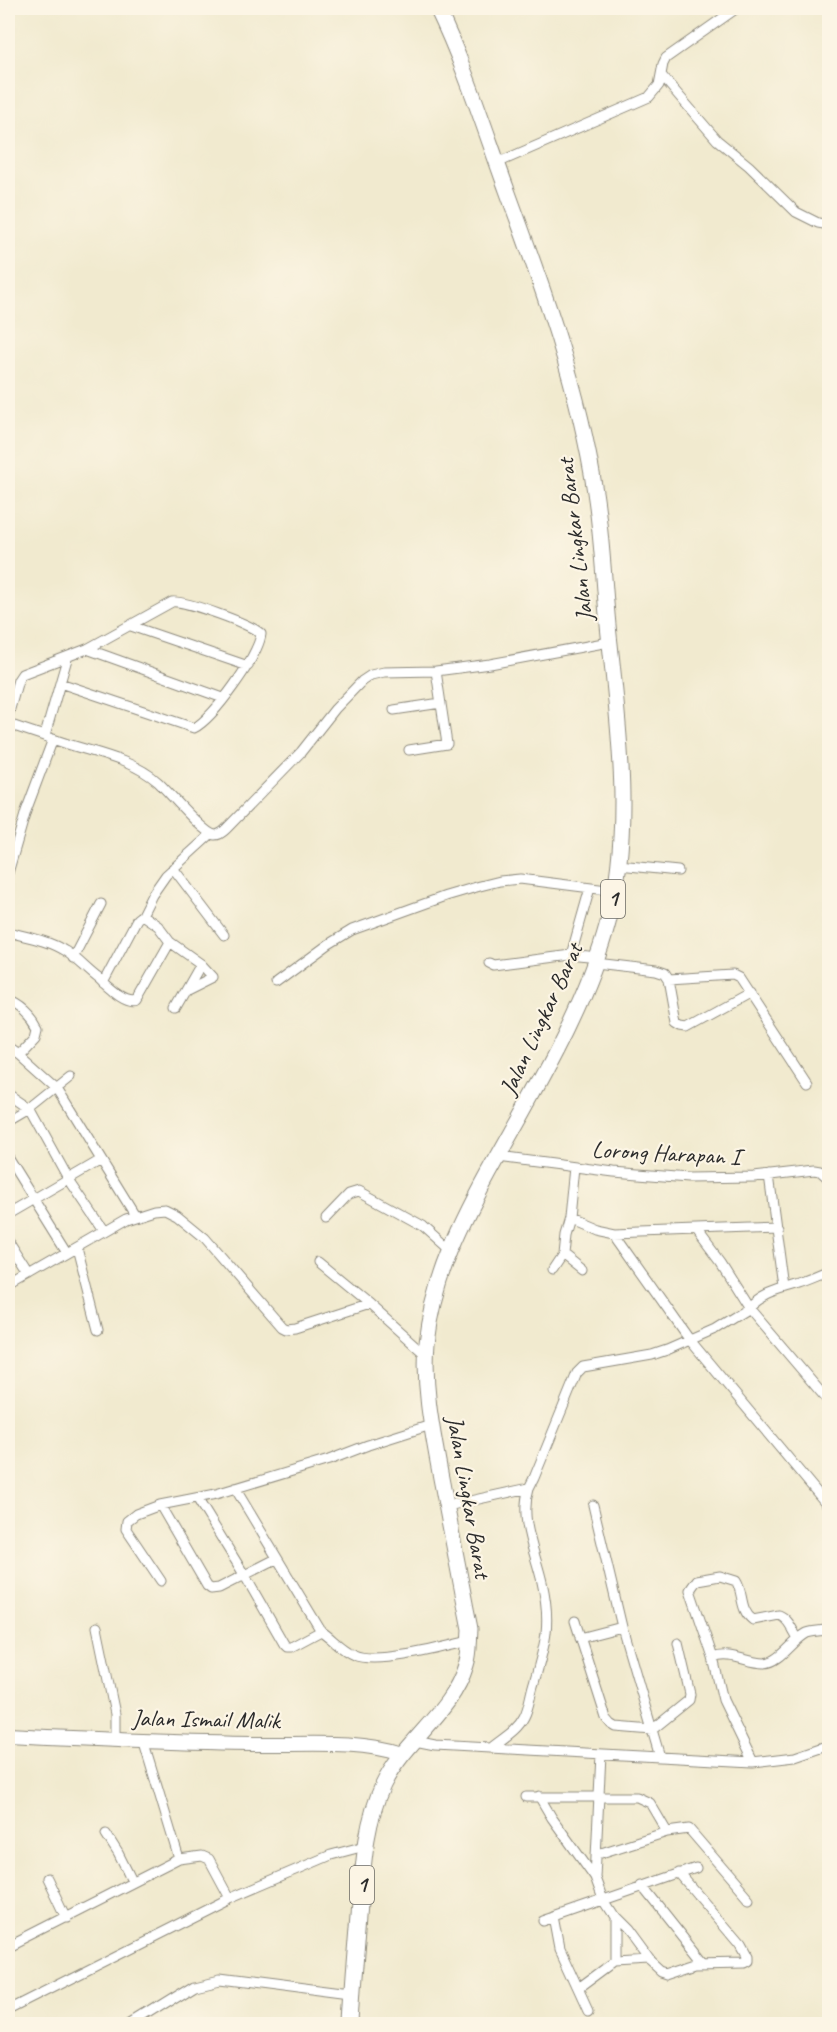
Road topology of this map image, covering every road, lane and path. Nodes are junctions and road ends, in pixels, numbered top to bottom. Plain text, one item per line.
1 (437, 8) edge
2 (737, 8) edge
3 (662, 76) junction
4 (497, 163) junction
5 (830, 225) edge
6 (131, 626) junction
7 (609, 642) junction
8 (87, 649) junction
9 (67, 658) junction
10 (248, 666) junction
11 (436, 671) junction
12 (60, 683) junction
13 (223, 698) junction
14 (441, 703) junction
15 (394, 710) dead end
16 (8, 716) edge
17 (8, 724) edge
18 (49, 737) junction
19 (409, 750) dead end
20 (211, 834) junction
21 (619, 865) junction
22 (173, 868) junction
23 (678, 871) dead end
24 (8, 873) edge
25 (590, 888) junction
26 (615, 891) junction
27 (101, 904) dead end
28 (142, 915) junction
29 (8, 932) edge
30 (224, 935) dead end
31 (170, 942) junction
32 (571, 955) junction
33 (73, 958) junction
34 (597, 960) junction
35 (489, 963) dead end
36 (201, 964) junction
37 (669, 979) junction
38 (103, 983) junction
39 (276, 983) dead end
40 (187, 990) junction
41 (750, 993) junction
42 (8, 999) edge
43 (176, 1008) dead end
44 (8, 1046) edge
45 (18, 1053) junction
46 (71, 1076) dead end
47 (807, 1082) dead end
48 (57, 1088) junction
49 (8, 1094) edge
50 (30, 1109) junction
51 (8, 1122) edge
52 (498, 1157) junction
53 (8, 1158) edge
54 (101, 1160) junction
55 (574, 1167) junction
56 (769, 1175) junction
57 (68, 1178) junction
58 (830, 1180) edge
59 (34, 1199) junction
60 (8, 1214) edge
61 (135, 1215) junction
62 (326, 1218) dead end
63 (569, 1218) junction
64 (777, 1227) junction
65 (696, 1230) junction
66 (104, 1231) junction
67 (614, 1233) junction
68 (8, 1242) edge
69 (77, 1248) junction
70 (451, 1251) junction
71 (67, 1253) junction
72 (562, 1255) junction
73 (318, 1262) dead end
74 (552, 1270) dead end
75 (582, 1271) dead end
76 (830, 1272) edge
77 (29, 1275) junction
78 (8, 1287) edge
79 (784, 1288) junction
80 (369, 1304) junction
81 (748, 1308) junction
82 (98, 1330) dead end
83 (689, 1339) junction
84 (427, 1356) junction
85 (830, 1403) edge
86 (431, 1425) junction
87 (235, 1488) junction
88 (528, 1488) junction
89 (197, 1498) junction
90 (160, 1505) junction
91 (593, 1505) dead end
92 (447, 1506) junction
93 (830, 1508) edge
94 (276, 1559) junction
95 (245, 1575) junction
96 (161, 1581) dead end
97 (575, 1621) dead end
98 (97, 1627) dead end
99 (622, 1628) junction
100 (826, 1630) dead end
101 (321, 1631) junction
102 (580, 1638) junction
103 (798, 1639) junction
104 (469, 1641) junction
105 (678, 1643) dead end
106 (713, 1658) junction
107 (652, 1730) junction
108 (8, 1735) edge
109 (116, 1740) junction
110 (142, 1740) junction
111 (415, 1741) junction
112 (830, 1745) edge
113 (491, 1748) junction
114 (403, 1754) junction
115 (601, 1754) junction
116 (660, 1757) junction
117 (753, 1762) junction
118 (539, 1796) junction
119 (526, 1797) dead end
120 (598, 1797) junction
121 (667, 1832) junction
122 (106, 1834) dead end
123 (365, 1846) junction
124 (598, 1854) junction
125 (179, 1859) junction
126 (696, 1868) dead end
127 (679, 1873) junction
128 (47, 1878) dead end
129 (595, 1878) junction
130 (132, 1881) junction
131 (642, 1885) junction
132 (231, 1899) junction
133 (749, 1899) dead end
134 (603, 1900) junction
135 (554, 1917) junction
136 (614, 1917) junction
137 (66, 1918) junction
138 (543, 1921) dead end
139 (8, 1946) edge
140 (649, 1960) junction
141 (614, 1962) junction
142 (704, 1963) junction
143 (579, 1988) junction
144 (352, 1996) junction
145 (8, 2010) edge
146 (588, 2010) dead end
147 (132, 2025) edge
148 (351, 2025) edge

1 - 4 highway, Jalan Lingkar Barat / 1
2 - 3 street
3 - 4 street
3 - 5 street
4 - 7 highway, Jalan Lingkar Barat / 1
6 - 8 street
6 - 10 street
6 - 10 street
7 - 11 street
7 - 21 highway, Jalan Lingkar Barat / 1
8 - 9 street
8 - 13 street
9 - 12 street
9 - 16 street
10 - 13 street
11 - 14 street
11 - 20 street
12 - 13 street
12 - 18 street
14 - 15 street
14 - 19 street
17 - 18 street
18 - 20 street
18 - 24 street
20 - 22 street
21 - 23 street
21 - 26 highway, Jalan Lingkar Barat / 1
22 - 28 street
22 - 30 street
25 - 26 street
25 - 32 street
25 - 39 street
26 - 34 highway, Jalan Lingkar Barat / 1
27 - 33 street
28 - 31 street
28 - 38 street
29 - 33 street
31 - 36 street
31 - 38 street
32 - 34 street
32 - 35 street
33 - 38 street
34 - 37 street
34 - 52 highway, Jalan Lingkar Barat / 1
36 - 40 street
36 - 40 street
37 - 41 street
37 - 41 street
40 - 43 street
41 - 47 street
42 - 45 street
44 - 45 street
45 - 48 street
46 - 48 street
48 - 50 street
48 - 54 street
49 - 50 street
50 - 51 street
50 - 57 street
52 - 55 street, Lorong Harapan I
52 - 70 highway, Jalan Lingkar Barat / 1
53 - 59 street
54 - 57 street
54 - 61 street
55 - 56 street, Lorong Harapan I
55 - 63 street
56 - 58 street, Lorong Harapan I
56 - 64 street
57 - 59 street
57 - 66 street
59 - 60 street
59 - 71 street
61 - 66 street
61 - 80 street
62 - 70 street
63 - 67 street
63 - 72 street
64 - 65 street
64 - 79 street
65 - 67 street
65 - 81 street
66 - 69 street
67 - 83 street
68 - 77 street
69 - 71 street
69 - 82 street
70 - 84 highway, Jalan Lingkar Barat / 1
71 - 77 street
72 - 74 street
72 - 75 street
73 - 80 street
76 - 79 street
77 - 78 street
79 - 81 street
80 - 84 street
81 - 83 street
81 - 85 street
83 - 88 street
83 - 93 street
84 - 86 highway, Jalan Lingkar Barat / 1
86 - 87 street
86 - 92 highway, Jalan Lingkar Barat / 1
87 - 89 street
87 - 94 street
88 - 92 street
88 - 113 street
89 - 90 street
89 - 95 street
90 - 95 street
90 - 96 street
91 - 99 street
92 - 104 highway, Jalan Lingkar Barat / 1
94 - 95 street
94 - 101 street
95 - 101 street
97 - 102 street
98 - 109 street
99 - 102 street
99 - 107 street
100 - 103 street
101 - 104 street
102 - 107 street
103 - 106 street
103 - 106 street
104 - 111 highway, Jalan Lingkar Barat / 1
105 - 107 street
106 - 117 street
107 - 116 street
108 - 109 main road, Jalan Ismail Malik
109 - 110 main road, Jalan Ismail Malik
110 - 114 main road, Jalan Ismail Malik
110 - 125 street
111 - 113 street
111 - 114 highway, Jalan Lingkar Barat / 1
112 - 117 street
113 - 115 street
114 - 123 highway, Jalan Lingkar Barat / 1
115 - 116 street
115 - 120 street
116 - 117 street
118 - 119 street
118 - 120 street
118 - 129 street
120 - 121 street
120 - 124 street
121 - 124 street
121 - 133 street
122 - 130 street
123 - 132 street
123 - 144 highway, Jalan Lingkar Barat / 1
124 - 129 street
125 - 130 street
125 - 132 street
126 - 127 street
127 - 131 street
127 - 142 street
128 - 137 street
129 - 134 street
130 - 137 street
131 - 134 street
131 - 142 street
132 - 145 street
134 - 135 street
134 - 136 street
135 - 138 street
135 - 143 street
136 - 140 street
136 - 141 street
137 - 139 street
140 - 141 street
140 - 142 street
141 - 143 street
143 - 146 street
144 - 147 street
144 - 148 highway, Jalan Lingkar Barat / 1

